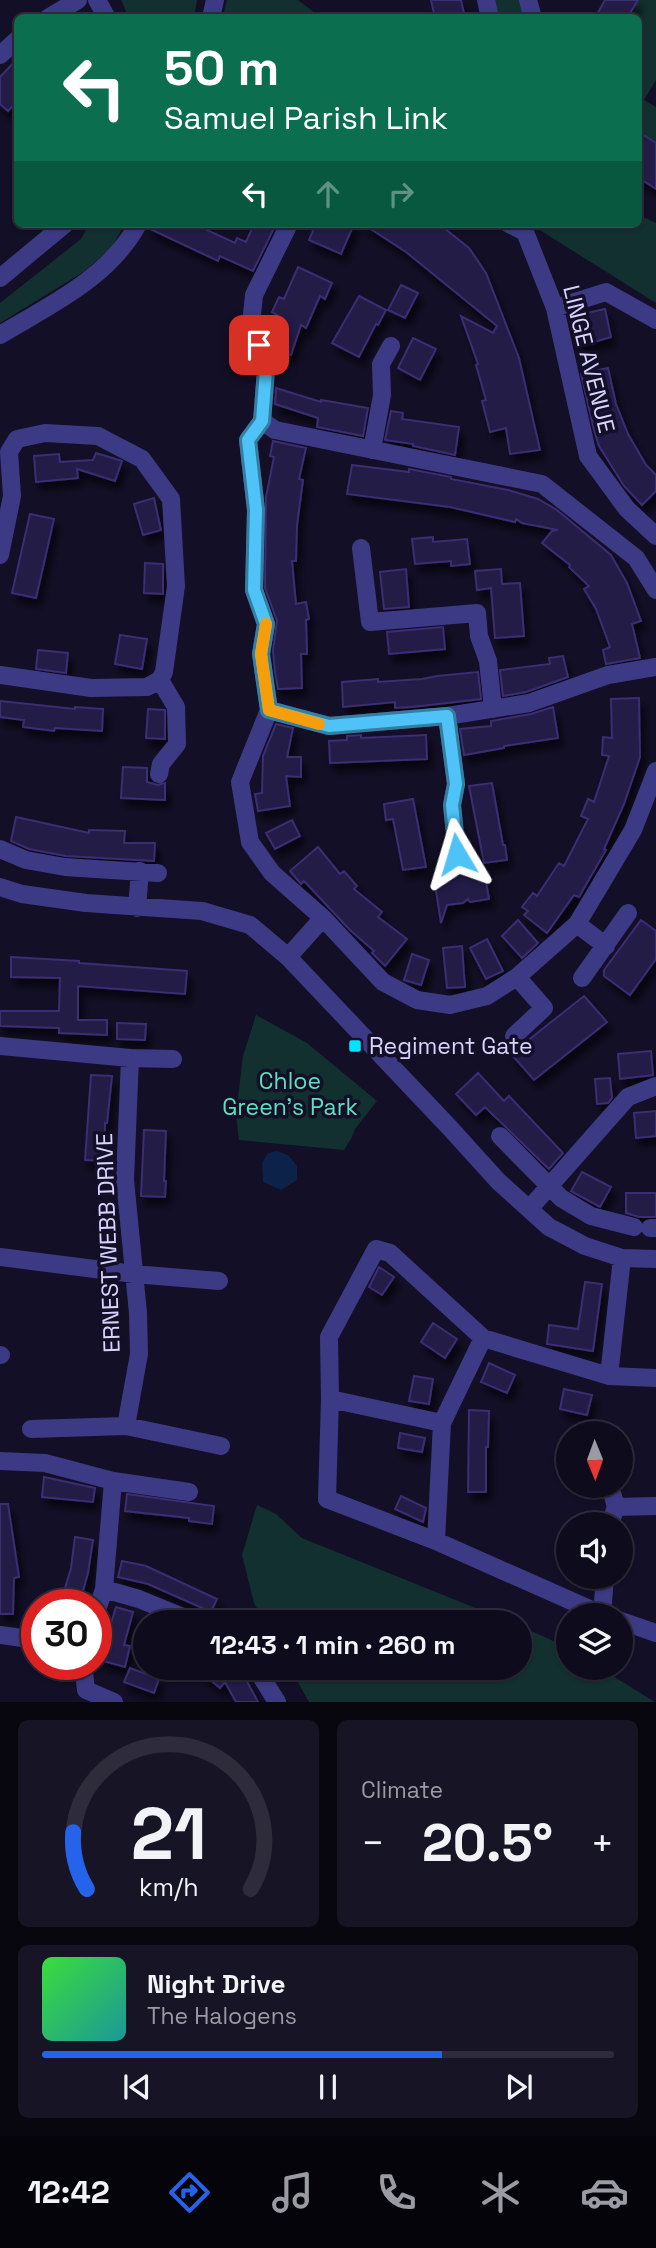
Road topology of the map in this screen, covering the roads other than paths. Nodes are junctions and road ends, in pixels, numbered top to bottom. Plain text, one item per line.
1 (78, 0) edge
2 (55, 14) edge
3 (14, 43) edge
4 (0, 55) edge
5 (60, 228) edge
6 (135, 228) edge
7 (287, 228) edge
8 (517, 228) edge
9 (0, 278) edge
10 (555, 308) junction
11 (656, 320) edge
12 (0, 335) edge
13 (391, 346) dead end
14 (262, 421) junction
15 (372, 450) junction
16 (656, 536) edge
17 (361, 548) dead end
18 (0, 555) edge
19 (656, 590) edge
20 (656, 667) edge
21 (0, 675) edge
22 (160, 680) junction
23 (493, 709) junction
24 (269, 710) junction
25 (447, 716) junction
26 (656, 771) edge
27 (159, 774) dead end
28 (0, 849) edge
29 (457, 854) dead end
30 (0, 887) edge
31 (137, 908) junction
32 (628, 913) dead end
33 (323, 918) junction
34 (578, 924) junction
35 (606, 946) junction
36 (288, 957) junction
37 (517, 977) junction
38 (582, 978) dead end
39 (514, 1036) dead end
40 (0, 1046) edge
41 (130, 1058) junction
42 (173, 1059) dead end
43 (656, 1086) edge
44 (500, 1136) dead end
45 (548, 1187) junction
46 (528, 1209) junction
47 (647, 1228) edge
48 (0, 1258) edge
49 (622, 1258) junction
50 (656, 1259) edge
51 (134, 1274) junction
52 (219, 1281) dead end
53 (483, 1338) junction
54 (609, 1376) junction
55 (656, 1378) edge
56 (330, 1399) junction
57 (442, 1423) junction
58 (126, 1426) junction
59 (32, 1429) dead end
60 (221, 1446) dead end
61 (0, 1461) edge
62 (113, 1481) junction
63 (189, 1492) dead end
64 (656, 1507) edge
65 (632, 1512) edge
66 (436, 1541) junction
67 (104, 1589) edge
68 (112, 1591) edge
69 (575, 1603) edge
70 (166, 1610) edge
71 (633, 1625) edge
72 (656, 1633) edge
73 (0, 1635) edge
74 (21, 1638) edge
75 (85, 1680) edge
76 (263, 1680) edge
77 (114, 1702) edge
78 (277, 1702) edge

1 - 2 street
3 - 4 street
5 - 9 street
6 - 12 street
7 - 14 street
8 - 10 street, LINGE AVENUE
10 - 11 street
10 - 16 street, LINGE AVENUE
13 - 15 street
14 - 15 street
14 - 24 street
15 - 19 street
17 - 23 street
18 - 22 street
20 - 23 street
21 - 22 street
22 - 27 street
23 - 25 street
24 - 25 street
24 - 33 street
25 - 29 street
26 - 34 street
28 - 31 street
30 - 31 street
31 - 36 street
32 - 35 street
33 - 36 street
33 - 37 street
34 - 35 street
34 - 37 street
35 - 38 street
36 - 46 street
37 - 39 street
40 - 41 street
41 - 42 street
41 - 51 street, ERNEST WEBB DRIVE
43 - 45 street
44 - 45 street
45 - 46 street
45 - 47 street
46 - 49 street
48 - 51 street
49 - 50 street
49 - 54 street
51 - 52 street
51 - 58 street, ERNEST WEBB DRIVE
53 - 54 street
53 - 56 street
53 - 57 street
54 - 55 street
56 - 57 street
56 - 66 street
57 - 66 street
58 - 59 street
58 - 60 street
61 - 62 street
62 - 63 street
62 - 67 street
64 - 65 street
66 - 69 street
68 - 70 street
71 - 72 street
73 - 74 street
75 - 77 street
76 - 78 street

